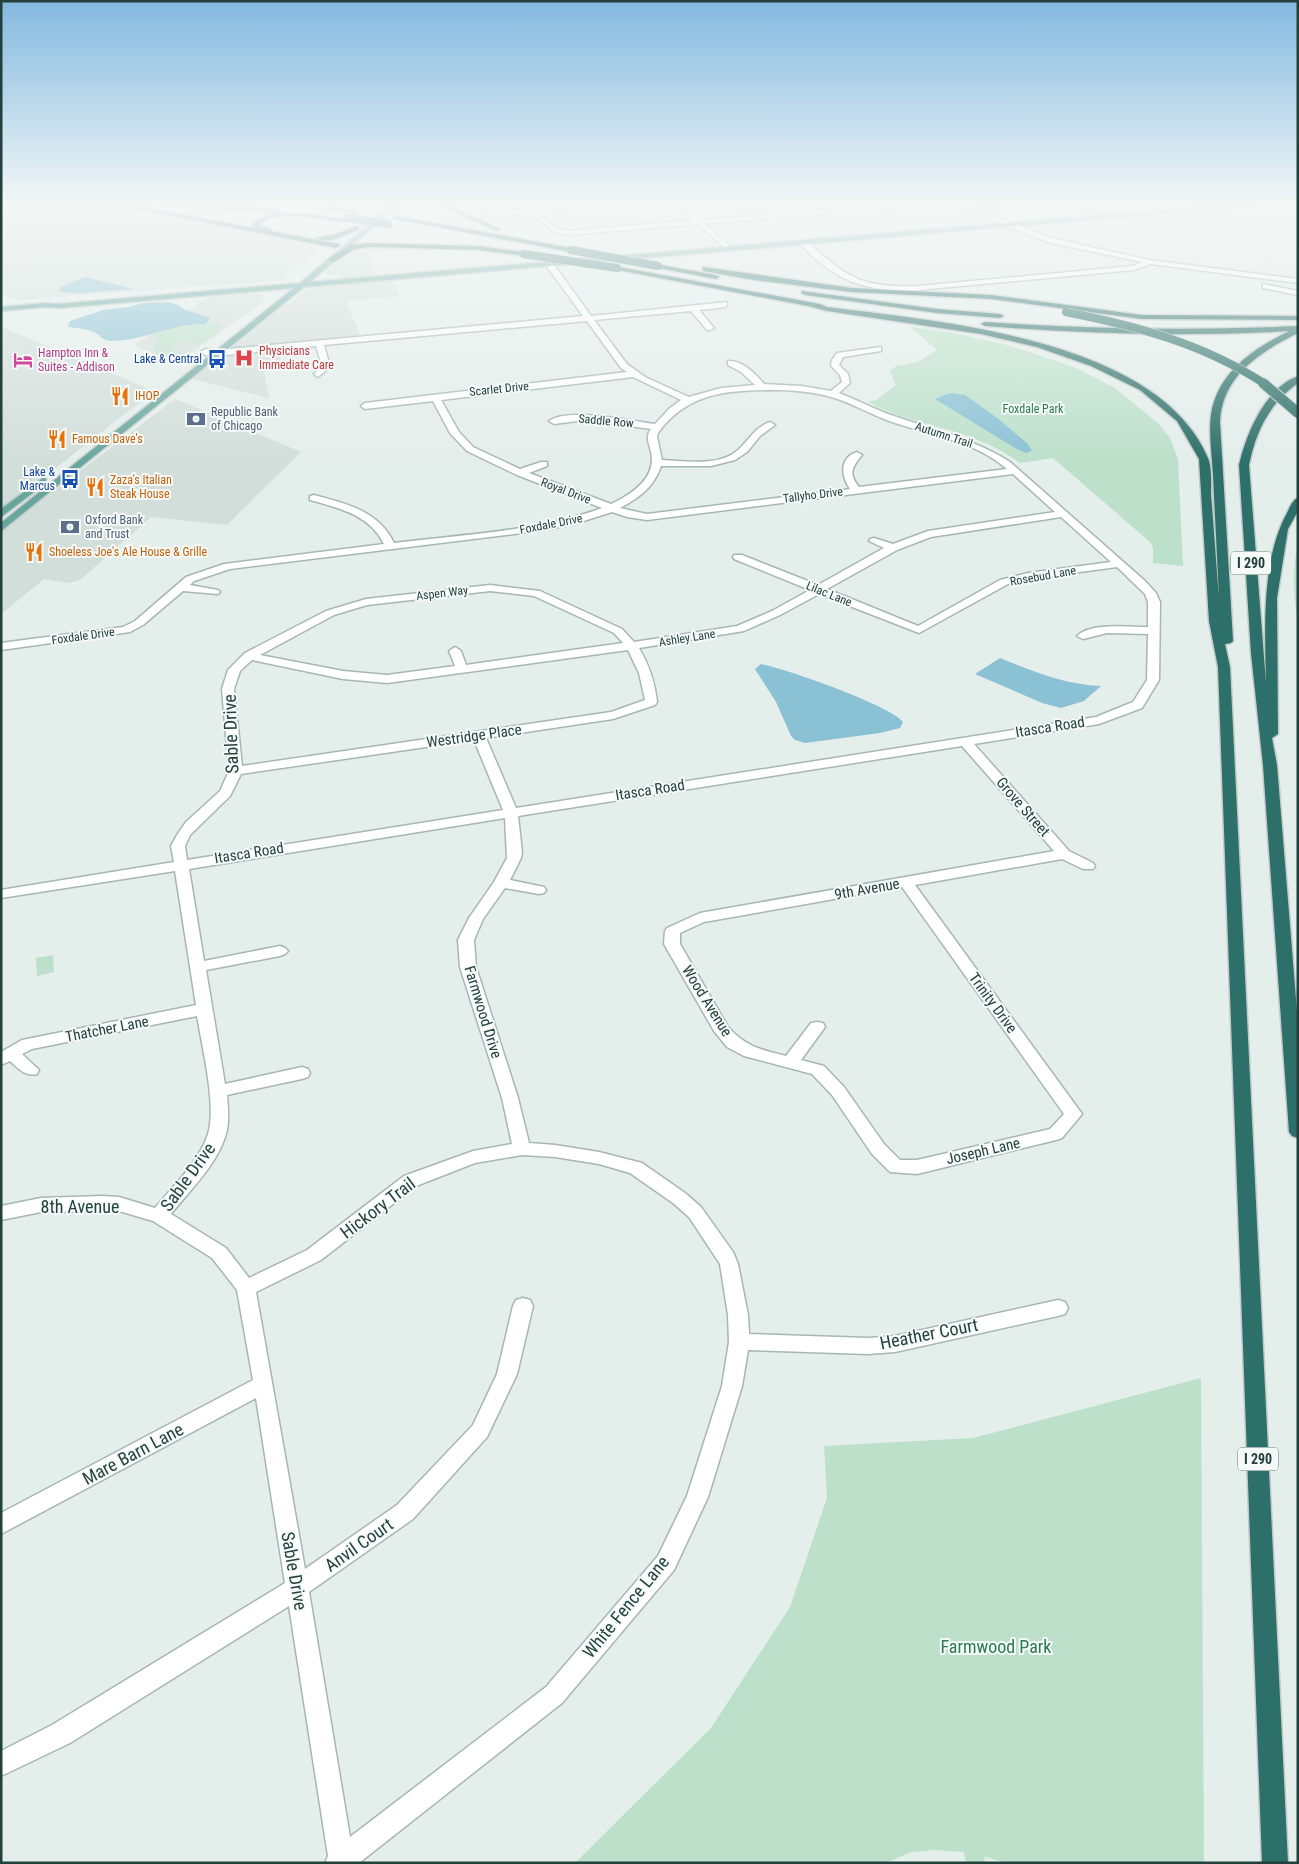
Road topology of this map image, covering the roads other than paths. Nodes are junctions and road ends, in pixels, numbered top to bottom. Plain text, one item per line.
1 (218, 290) edge
2 (249, 290) edge
3 (279, 290) edge
4 (295, 290) edge
5 (568, 290) edge
6 (733, 290) edge
7 (789, 290) edge
8 (810, 290) edge
9 (834, 290) edge
10 (852, 290) edge
11 (1284, 290) edge
12 (241, 291) junction
13 (1298, 293) edge
14 (983, 302) junction
15 (724, 304) dead end
16 (46, 305) junction
17 (811, 305) junction
18 (1, 309) edge
19 (693, 309) junction
20 (589, 318) junction
21 (1298, 319) edge
22 (710, 328) dead end
23 (1298, 329) edge
24 (226, 335) dead end
25 (319, 343) junction
26 (878, 348) dead end
27 (205, 352) junction
28 (216, 353) junction
29 (731, 363) dead end
30 (318, 374) dead end
31 (633, 374) junction
32 (1298, 380) edge
33 (762, 387) junction
34 (833, 394) junction
35 (435, 396) junction
36 (688, 400) junction
37 (365, 406) dead end
38 (1298, 413) edge
39 (554, 421) dead end
40 (770, 425) dead end
41 (657, 427) junction
42 (857, 455) dead end
43 (657, 463) junction
44 (544, 464) dead end
45 (1016, 472) junction
46 (520, 473) junction
47 (856, 490) junction
48 (314, 498) dead end
49 (1298, 501) edge
50 (612, 508) junction
51 (1, 514) edge
52 (1063, 514) junction
53 (1, 528) edge
54 (874, 541) dead end
55 (390, 546) junction
56 (267, 548) dead end
57 (893, 548) junction
58 (738, 557) dead end
59 (268, 561) junction
60 (1119, 564) junction
61 (181, 587) junction
62 (819, 590) junction
63 (214, 592) dead end
64 (920, 630) joint
65 (1154, 631) junction
66 (1083, 636) dead end
67 (630, 646) junction
68 (1, 647) edge
69 (455, 651) dead end
70 (249, 656) junction
71 (1224, 667) junction
72 (462, 668) junction
73 (478, 735) junction
74 (965, 741) junction
75 (1270, 765) junction
76 (236, 771) junction
77 (511, 812) junction
78 (1064, 854) junction
79 (180, 864) junction
80 (1088, 866) dead end
81 (906, 882) junction
82 (501, 883) junction
83 (539, 890) dead end
84 (1, 894) edge
85 (672, 931) joint
86 (280, 951) dead end
87 (197, 968) junction
88 (204, 1009) junction
89 (817, 1027) dead end
90 (6, 1057) edge
91 (790, 1063) junction
92 (31, 1070) dead end
93 (302, 1073) dead end
94 (219, 1091) junction
95 (1066, 1124) joint
96 (1298, 1132) edge
97 (522, 1149) junction
98 (896, 1167) joint
99 (636, 1168) joint
100 (2, 1213) edge
101 (159, 1216) junction
102 (1, 1223) edge
103 (246, 1288) junction
104 (523, 1306) dead end
105 (1058, 1308) dead end
106 (739, 1342) junction
107 (264, 1384) junction
108 (1, 1524) edge
109 (297, 1588) junction
110 (1, 1764) edge
111 (340, 1862) edge
112 (1276, 1863) edge

1 - 16 main road
2 - 12 main road
3 - 12 main road
4 - 28 main road
5 - 20 street
6 - 17 highway, bridge
7 - 21 highway
8 - 14 highway
9 - 14 highway
10 - 21 highway
11 - 13 street
12 - 16 main road
14 - 38 highway, bridge
15 - 19 street
16 - 18 main road
17 - 23 highway
17 - 71 highway
19 - 20 street
19 - 22 street
20 - 25 street
20 - 31 street
23 - 71 highway, I 290
24 - 27 main road
25 - 28 street
25 - 30 street
26 - 34 street
27 - 28 street
27 - 51 main road
28 - 53 main road
29 - 33 street
31 - 35 street, Scarlet Drive
31 - 36 street
32 - 75 highway, I 290
33 - 34 street, Autumn Trail
33 - 36 street
34 - 45 street, Autumn Trail
35 - 37 street, Scarlet Drive
35 - 46 street, Royal Drive
36 - 41 street
39 - 41 street, Saddle Row
40 - 43 street
41 - 43 street
42 - 47 street
43 - 50 street, Foxdale Drive
44 - 46 street, Royal Drive
45 - 47 street, Tallyho Drive
45 - 52 street, Autumn Trail
46 - 50 street, Royal Drive
47 - 50 street, Tallyho Drive
48 - 55 street
49 - 75 highway
50 - 55 street, Foxdale Drive
52 - 57 street, Ashley Lane
52 - 60 street, Autumn Trail
54 - 57 street
55 - 59 street, Foxdale Drive
56 - 59 street
57 - 62 street, Ashley Lane
58 - 62 street, Lilac Lane
59 - 61 street, Foxdale Drive
60 - 64 street, Rosebud Lane
60 - 65 street, Itasca Road
61 - 63 street
61 - 68 street, Foxdale Drive
62 - 64 street, Lilac Lane
62 - 67 street, Ashley Lane
65 - 66 street
65 - 74 street, Itasca Road
67 - 70 street, Aspen Way
67 - 72 street, Ashley Lane
67 - 73 street, Westridge Place
69 - 72 street
70 - 72 street, Ashley Lane
70 - 76 street, Sable Drive
71 - 112 highway, I 290
73 - 76 street, Westridge Place
73 - 77 street, Farmwood Drive
74 - 77 street, Itasca Road
74 - 78 street, Grove Street
75 - 96 highway, I 290
76 - 79 street, Sable Drive
77 - 79 street, Itasca Road
77 - 82 street, Farmwood Drive
78 - 80 street, Grove Street
78 - 81 street, 9th Avenue
79 - 84 street, Itasca Road
79 - 87 street, Sable Drive
81 - 85 street, 9th Avenue
81 - 95 street, Trinity Drive
82 - 83 street
82 - 97 street, Farmwood Drive
85 - 91 street, Wood Avenue
86 - 87 street
87 - 88 street, Sable Drive
88 - 90 street, Thatcher Lane
88 - 94 street, Sable Drive
89 - 91 street
90 - 92 street, Thatcher Lane
91 - 98 street, Wood Avenue
93 - 94 street
94 - 101 street, Sable Drive
95 - 98 street, Joseph Lane
97 - 99 street, Hickory Trail
97 - 103 street, Hickory Trail
99 - 106 street, White Fence Lane
100 - 101 street, 8th Avenue
100 - 102 street
101 - 103 street, Sable Drive
103 - 107 street, Sable Drive
104 - 109 street, Anvil Court
105 - 106 street, Heather Court
106 - 111 street, White Fence Lane
107 - 108 street, Mare Barn Lane
107 - 109 street, Sable Drive
109 - 110 street, Anvil Court
109 - 111 street, Sable Drive

